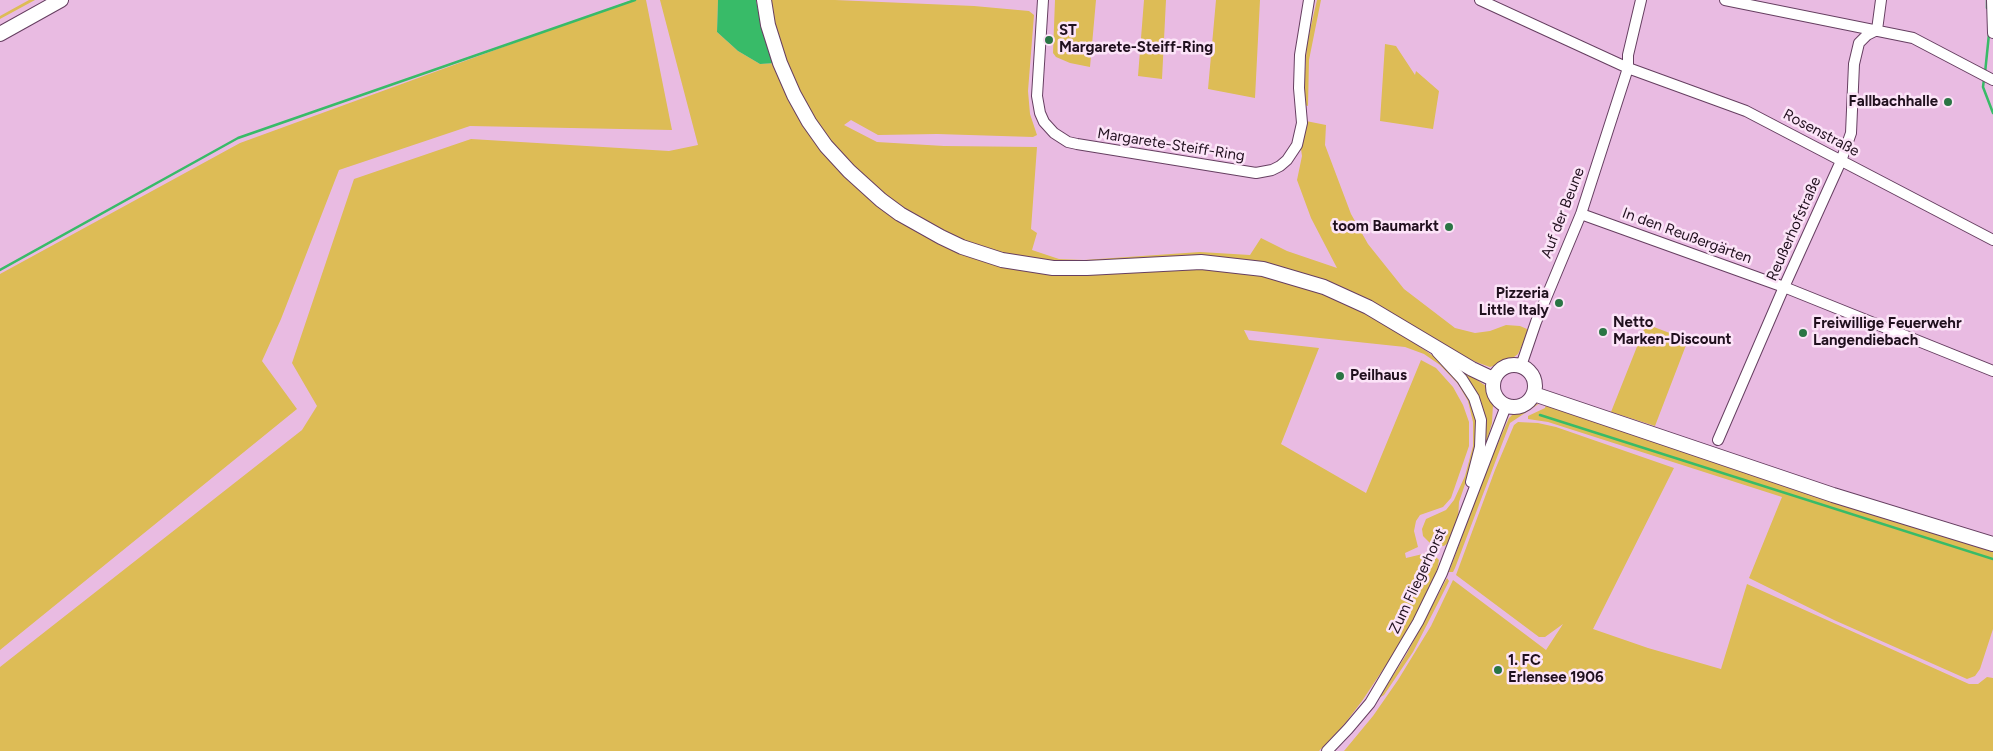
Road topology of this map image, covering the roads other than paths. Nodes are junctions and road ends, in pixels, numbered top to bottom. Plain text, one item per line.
1 (61, 0) edge
2 (764, 0) edge
3 (1043, 0) edge
4 (1309, 0) edge
5 (1480, 0) edge
6 (1641, 0) edge
7 (1726, 0) edge
8 (1881, 0) edge
9 (1992, 0) edge
10 (1877, 30) junction
11 (1993, 33) edge
12 (0, 34) edge
13 (1628, 68) junction
14 (1988, 78) edge
15 (1841, 160) junction
16 (1580, 214) junction
17 (1993, 240) edge
18 (1784, 287) junction
19 (1427, 342) junction
20 (1521, 366) junction
21 (1993, 371) edge
22 (1493, 379) junction
23 (1534, 394) junction
24 (1506, 406) junction
25 (1718, 440) dead end
26 (1465, 515) junction
27 (1993, 544) edge
28 (1327, 751) edge

1 - 12 main road
2 - 19 main road
3 - 4 street, Margarete-Steiff-Ring
5 - 13 street, Rosenstraße
6 - 13 street, Auf der Beune
7 - 10 street
8 - 10 street
9 - 11 street
10 - 14 street
10 - 15 street, Reußerhofstraße
13 - 15 street, Rosenstraße
13 - 16 street, Auf der Beune
15 - 17 street, Rosenstraße
15 - 18 street, Reußerhofstraße
16 - 18 street, In den Reußergärten
16 - 20 street, Auf der Beune
18 - 21 street, In den Reußergärten
18 - 25 street, Reußerhofstraße
19 - 22 main road
19 - 26 street
20 - 22 main road
20 - 23 main road
22 - 24 main road
23 - 24 main road
23 - 27 main road
24 - 26 street, Zum Fliegerhorst
26 - 28 street, Zum Fliegerhorst

